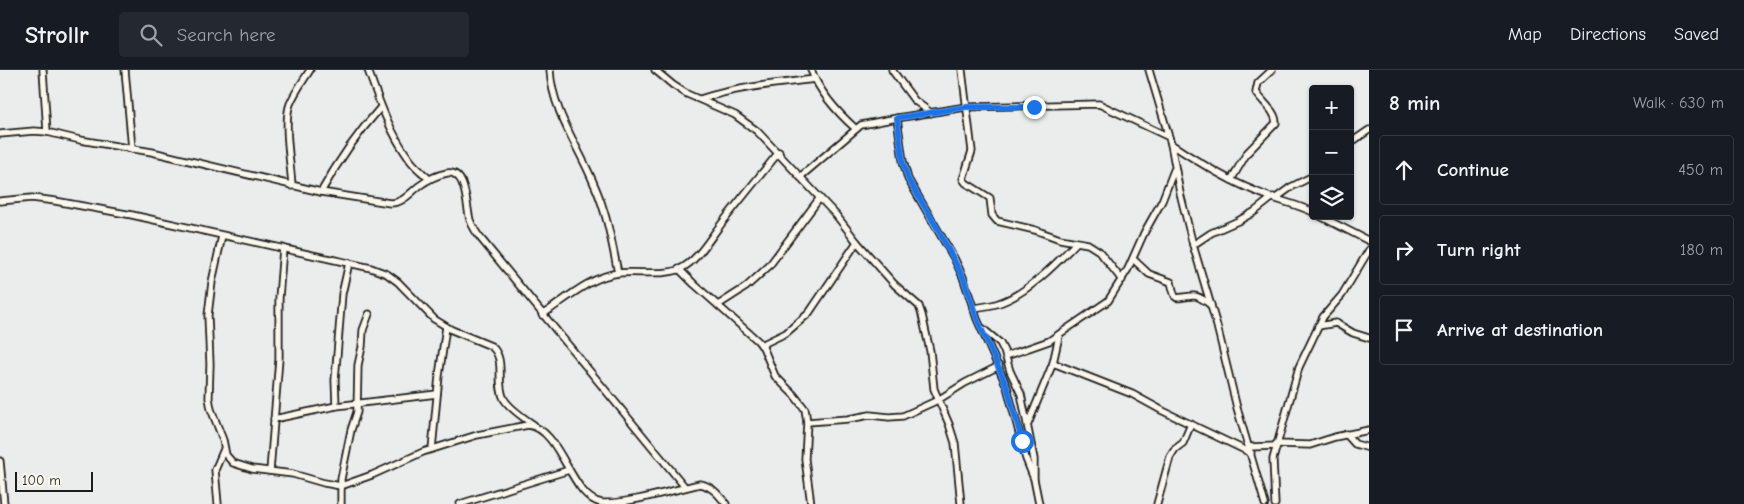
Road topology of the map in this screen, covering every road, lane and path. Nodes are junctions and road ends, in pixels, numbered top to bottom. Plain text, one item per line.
1 (43, 70) edge
2 (125, 70) edge
3 (310, 70) edge
4 (368, 70) edge
5 (550, 70) edge
6 (655, 70) edge
7 (812, 70) edge
8 (892, 70) edge
9 (962, 70) edge
10 (1149, 70) edge
11 (1272, 70) edge
12 (815, 79) junction
13 (700, 99) junction
14 (382, 107) junction
15 (966, 107) junction
16 (931, 113) junction
17 (897, 118) junction
18 (856, 129) junction
19 (1369, 130) edge
20 (47, 132) junction
21 (0, 134) edge
22 (1169, 137) junction
23 (1354, 140) edge
24 (1171, 144) junction
25 (132, 149) junction
26 (779, 152) junction
27 (1184, 152) junction
28 (1174, 160) junction
29 (1175, 168) junction
30 (800, 178) junction
31 (1309, 178) edge
32 (429, 179) junction
33 (1231, 180) junction
34 (292, 186) junction
35 (1167, 190) junction
36 (321, 192) junction
37 (1180, 193) junction
38 (819, 198) junction
39 (1274, 198) junction
40 (0, 201) edge
41 (1309, 211) edge
42 (1328, 220) edge
43 (222, 236) junction
44 (857, 242) junction
45 (1369, 242) edge
46 (1076, 243) junction
47 (1193, 245) junction
48 (283, 248) junction
49 (1369, 250) edge
50 (1133, 259) junction
51 (349, 263) junction
52 (679, 269) junction
53 (618, 273) junction
54 (1122, 280) junction
55 (718, 305) junction
56 (1211, 305) junction
57 (973, 308) junction
58 (369, 314) dead end
59 (542, 315) junction
60 (446, 326) junction
61 (980, 326) junction
62 (1318, 326) junction
63 (1059, 336) junction
64 (1369, 338) edge
65 (761, 344) junction
66 (1006, 356) junction
67 (1053, 363) junction
68 (999, 366) junction
69 (437, 394) junction
70 (938, 400) junction
71 (358, 404) junction
72 (336, 406) junction
73 (274, 419) junction
74 (807, 422) junction
75 (1191, 424) junction
76 (534, 425) junction
77 (1028, 426) junction
78 (1369, 430) edge
79 (1346, 434) junction
80 (1276, 445) junction
81 (1369, 448) edge
82 (224, 449) junction
83 (432, 449) junction
84 (1250, 450) junction
85 (0, 462) edge
86 (569, 470) junction
87 (270, 471) junction
88 (1034, 479) junction
89 (341, 486) junction
90 (685, 487) junction
91 (4, 504) edge
92 (218, 504) edge
93 (341, 504) edge
94 (460, 504) edge
95 (726, 504) edge
96 (811, 504) edge
97 (961, 504) edge
98 (1039, 504) edge
99 (1157, 504) edge
100 (1265, 504) edge
101 (1275, 504) edge

1 - 20 street
2 - 25 street
3 - 34 street
4 - 14 street
5 - 53 street
6 - 13 street
7 - 12 street
8 - 16 street
9 - 15 street
10 - 22 street
11 - 33 street
12 - 13 street
12 - 18 street
13 - 26 street
14 - 32 street
14 - 36 street
15 - 16 street
15 - 22 street
15 - 46 street
16 - 17 street
17 - 18 street
17 - 57 street
18 - 30 street
19 - 23 street
20 - 21 street
20 - 25 street
22 - 24 street
24 - 27 street
24 - 28 street
25 - 34 street
26 - 30 street
26 - 52 street
27 - 28 street
27 - 33 street
28 - 29 street
29 - 35 street
29 - 37 street
30 - 38 street
31 - 39 street
32 - 36 street
32 - 59 street
33 - 39 street
34 - 36 street
35 - 37 street
35 - 50 street
37 - 47 street
38 - 44 street
38 - 55 street
39 - 41 street
39 - 47 street
40 - 43 street
42 - 45 street
43 - 48 street
43 - 82 street
44 - 65 street
44 - 70 street
46 - 54 street
46 - 57 street
47 - 56 street
48 - 51 street
48 - 73 street
49 - 62 street
50 - 54 street
50 - 56 street
51 - 60 street
51 - 72 street
52 - 53 street
52 - 55 street
53 - 59 street
54 - 63 street
55 - 65 street
56 - 84 street
57 - 61 street
58 - 71 street
59 - 90 street
60 - 69 street
60 - 76 street
61 - 66 street
61 - 68 street
62 - 64 street
62 - 80 street
63 - 66 street
63 - 67 street
65 - 74 street
66 - 77 street
67 - 75 street
67 - 77 street
68 - 70 street
68 - 88 street
69 - 71 street
69 - 83 street
70 - 74 street
70 - 97 street
71 - 72 street
71 - 89 street
72 - 73 street
73 - 87 street
74 - 96 street
75 - 84 street
75 - 99 street
76 - 83 street
76 - 86 street
77 - 88 street
78 - 79 street
79 - 80 street
79 - 81 street
80 - 84 street
80 - 101 street
82 - 87 street
82 - 92 street
83 - 89 street
84 - 100 street
85 - 91 street
86 - 90 street
86 - 94 street
87 - 89 street
88 - 98 street
89 - 93 street
90 - 95 street

